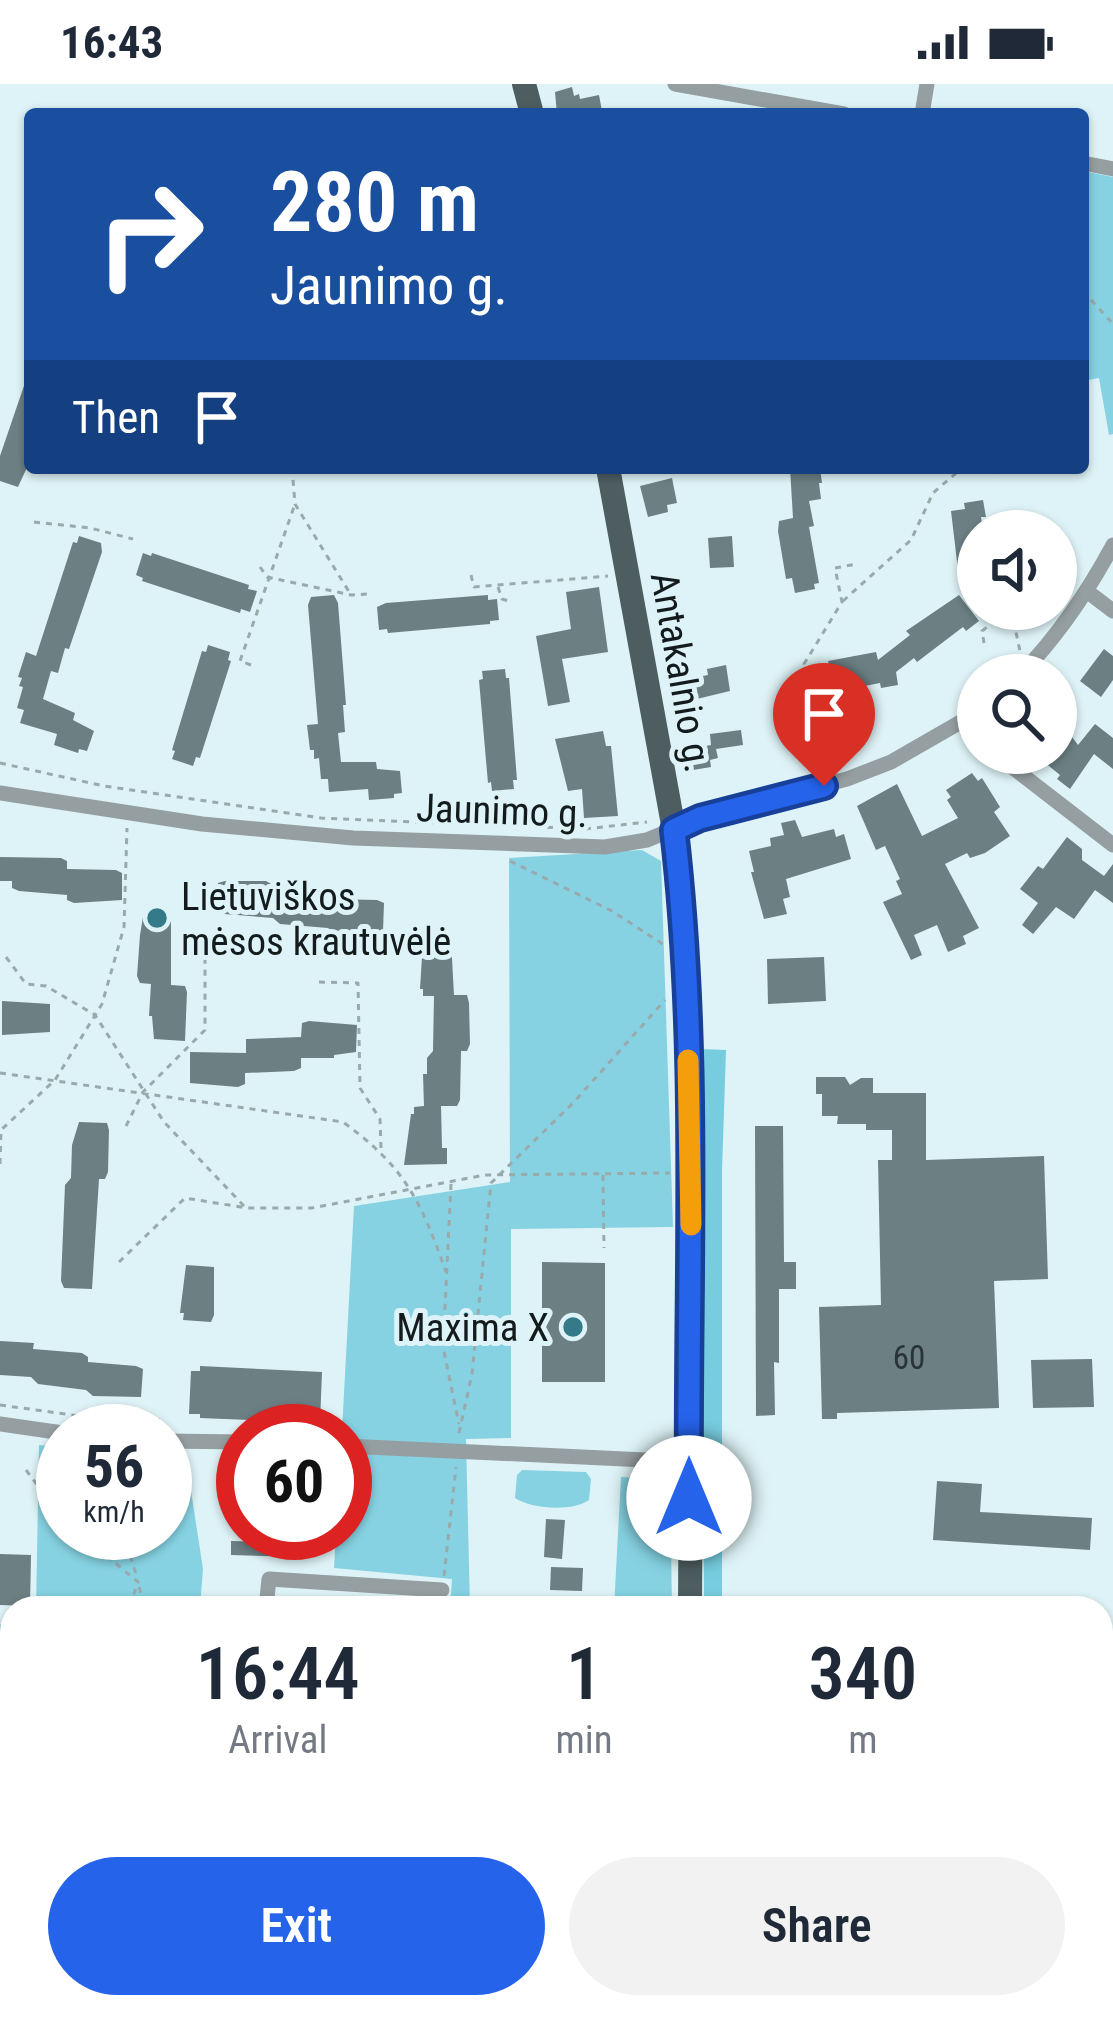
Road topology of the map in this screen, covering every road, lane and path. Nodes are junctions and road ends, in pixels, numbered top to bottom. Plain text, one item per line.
1 (675, 84) edge
2 (810, 108) edge
3 (1089, 298) edge
4 (1113, 324) edge
5 (292, 474) edge
6 (609, 474) edge
7 (955, 474) edge
8 (295, 504) junction
9 (34, 522) dead end
10 (134, 539) dead end
11 (1113, 545) edge
12 (856, 565) dead end
13 (260, 567) dead end
14 (628, 574) junction
15 (471, 575) dead end
16 (267, 577) junction
17 (497, 586) junction
18 (1088, 592) junction
19 (367, 594) dead end
20 (351, 595) junction
21 (512, 602) dead end
22 (842, 602) junction
23 (1113, 611) edge
24 (983, 630) edge
25 (984, 643) dead end
26 (1040, 654) edge
27 (251, 664) dead end
28 (809, 698) junction
29 (847, 716) dead end
30 (838, 717) junction
31 (957, 727) edge
32 (0, 764) edge
33 (1021, 774) edge
34 (848, 779) junction
35 (824, 786) junction
36 (0, 793) edge
37 (668, 799) junction
38 (128, 812) junction
39 (674, 830) junction
40 (477, 844) junction
41 (1113, 845) edge
42 (205, 940) dead end
43 (6, 957) dead end
44 (686, 967) junction
45 (319, 982) dead end
46 (95, 1015) junction
47 (0, 1073) edge
48 (55, 1080) junction
49 (143, 1092) junction
50 (126, 1126) dead end
51 (381, 1150) junction
52 (0, 1164) edge
53 (603, 1173) junction
54 (497, 1175) junction
55 (690, 1176) junction
56 (451, 1182) junction
57 (412, 1190) junction
58 (247, 1208) junction
59 (604, 1248) dead end
60 (119, 1262) dead end
61 (446, 1272) junction
62 (0, 1405) edge
63 (36, 1410) edge
64 (0, 1424) edge
65 (36, 1429) edge
66 (372, 1447) edge
67 (458, 1451) junction
68 (688, 1462) junction
69 (26, 1470) dead end
70 (36, 1484) edge
71 (112, 1560) edge
72 (132, 1560) edge
73 (138, 1582) junction
74 (442, 1590) joint
75 (133, 1596) edge
76 (142, 1596) edge
77 (267, 1596) edge
78 (690, 1596) edge

1 - 2 street
3 - 4 path
5 - 8 path
6 - 14 main road, Antakalnio g.
7 - 22 path
8 - 16 path
8 - 20 path
9 - 10 path
11 - 18 street
12 - 22 path
13 - 16 path
14 - 17 path
14 - 37 main road, Antakalnio g.
15 - 17 path
16 - 20 path
16 - 27 path
17 - 21 path
18 - 23 street
18 - 26 street
19 - 20 path
22 - 28 path
24 - 25 path
28 - 30 path
28 - 35 path
29 - 30 path
30 - 34 path
31 - 34 street, Jaunimo g.
32 - 37 path
33 - 41 street
34 - 35 street, Jaunimo g.
35 - 39 street, Jaunimo g.
36 - 38 street, Jaunimo g.
37 - 39 main road, Antakalnio g.
38 - 40 street, Jaunimo g.
38 - 46 path
39 - 40 street, Jaunimo g.
39 - 44 main road, Antakalnio g.
40 - 44 path
42 - 49 path
43 - 46 path
44 - 54 path
44 - 55 main road, Antakalnio g.
45 - 51 path
46 - 48 path
46 - 49 path
47 - 48 path
48 - 49 path
48 - 52 path
49 - 50 path
49 - 51 path
49 - 58 path
51 - 57 path
53 - 54 path
53 - 55 path
53 - 59 path
54 - 56 path
54 - 61 path
55 - 68 main road, Antakalnio g.
56 - 57 path
56 - 61 path
57 - 58 path
57 - 61 path
58 - 60 path
62 - 63 path
64 - 65 street
66 - 67 street
67 - 68 street
67 - 74 path
68 - 78 main road, Antakalnio g.
69 - 70 path
71 - 73 path
72 - 73 path
73 - 75 path
73 - 76 path
74 - 77 street

